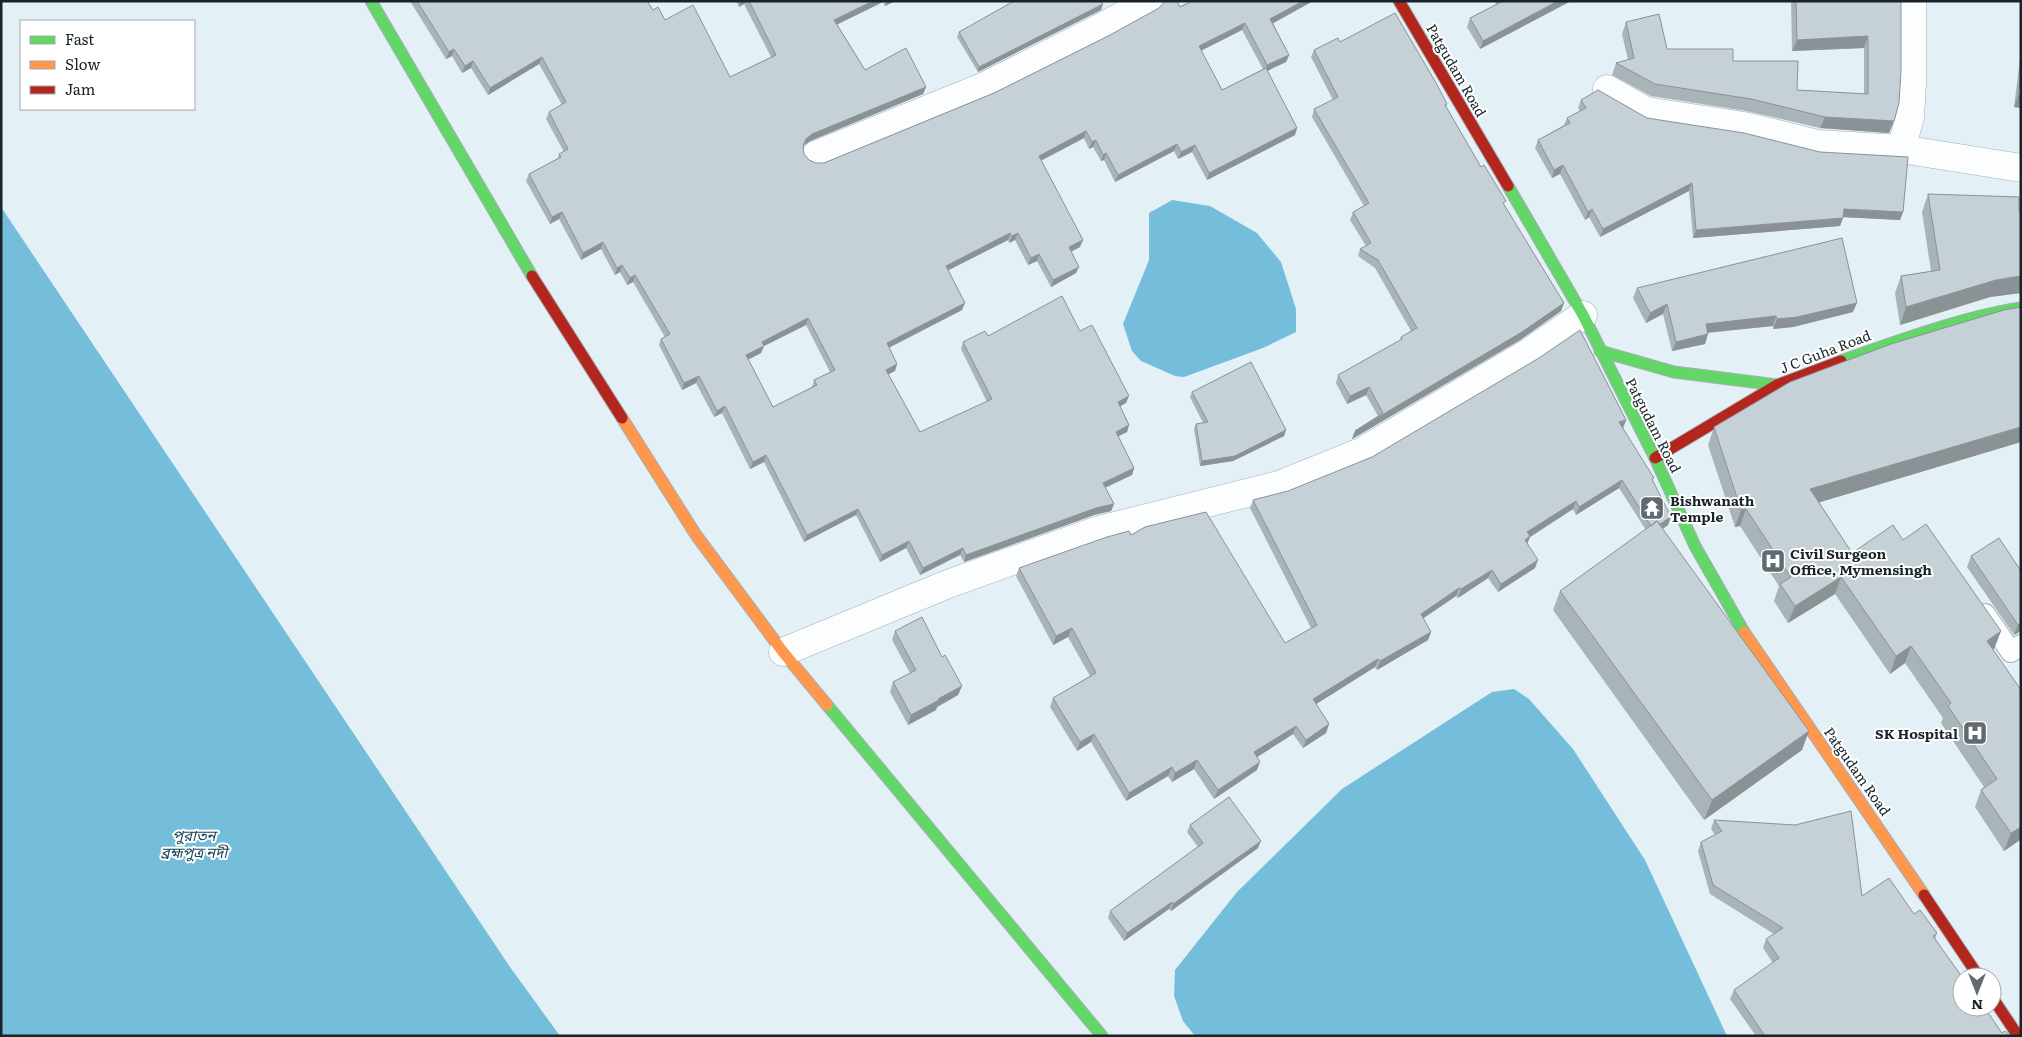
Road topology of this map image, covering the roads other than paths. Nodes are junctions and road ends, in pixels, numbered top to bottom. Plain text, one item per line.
1 (372, 1) edge
2 (1149, 1) edge
3 (1399, 1) edge
4 (1912, 1) edge
5 (1606, 90) dead end
6 (1901, 149) junction
7 (816, 155) dead end
8 (2021, 168) edge
9 (2021, 308) edge
10 (1583, 314) junction
11 (1600, 351) junction
12 (1777, 386) junction
13 (1655, 458) junction
14 (1972, 595) edge
15 (2021, 645) edge
16 (783, 652) junction
17 (1972, 967) edge
18 (2002, 1011) edge
19 (1102, 1036) edge
20 (2018, 1036) edge

1 - 16 street
2 - 7 street
3 - 10 street, Patgudam Road
4 - 6 street
5 - 6 street
6 - 8 street
9 - 12 street, J C Guha Road
10 - 11 street, Patgudam Road
10 - 16 street
11 - 12 street
11 - 13 street, Patgudam Road
12 - 13 street, J C Guha Road
13 - 17 street, Patgudam Road
14 - 15 lane
16 - 19 street
18 - 20 street

